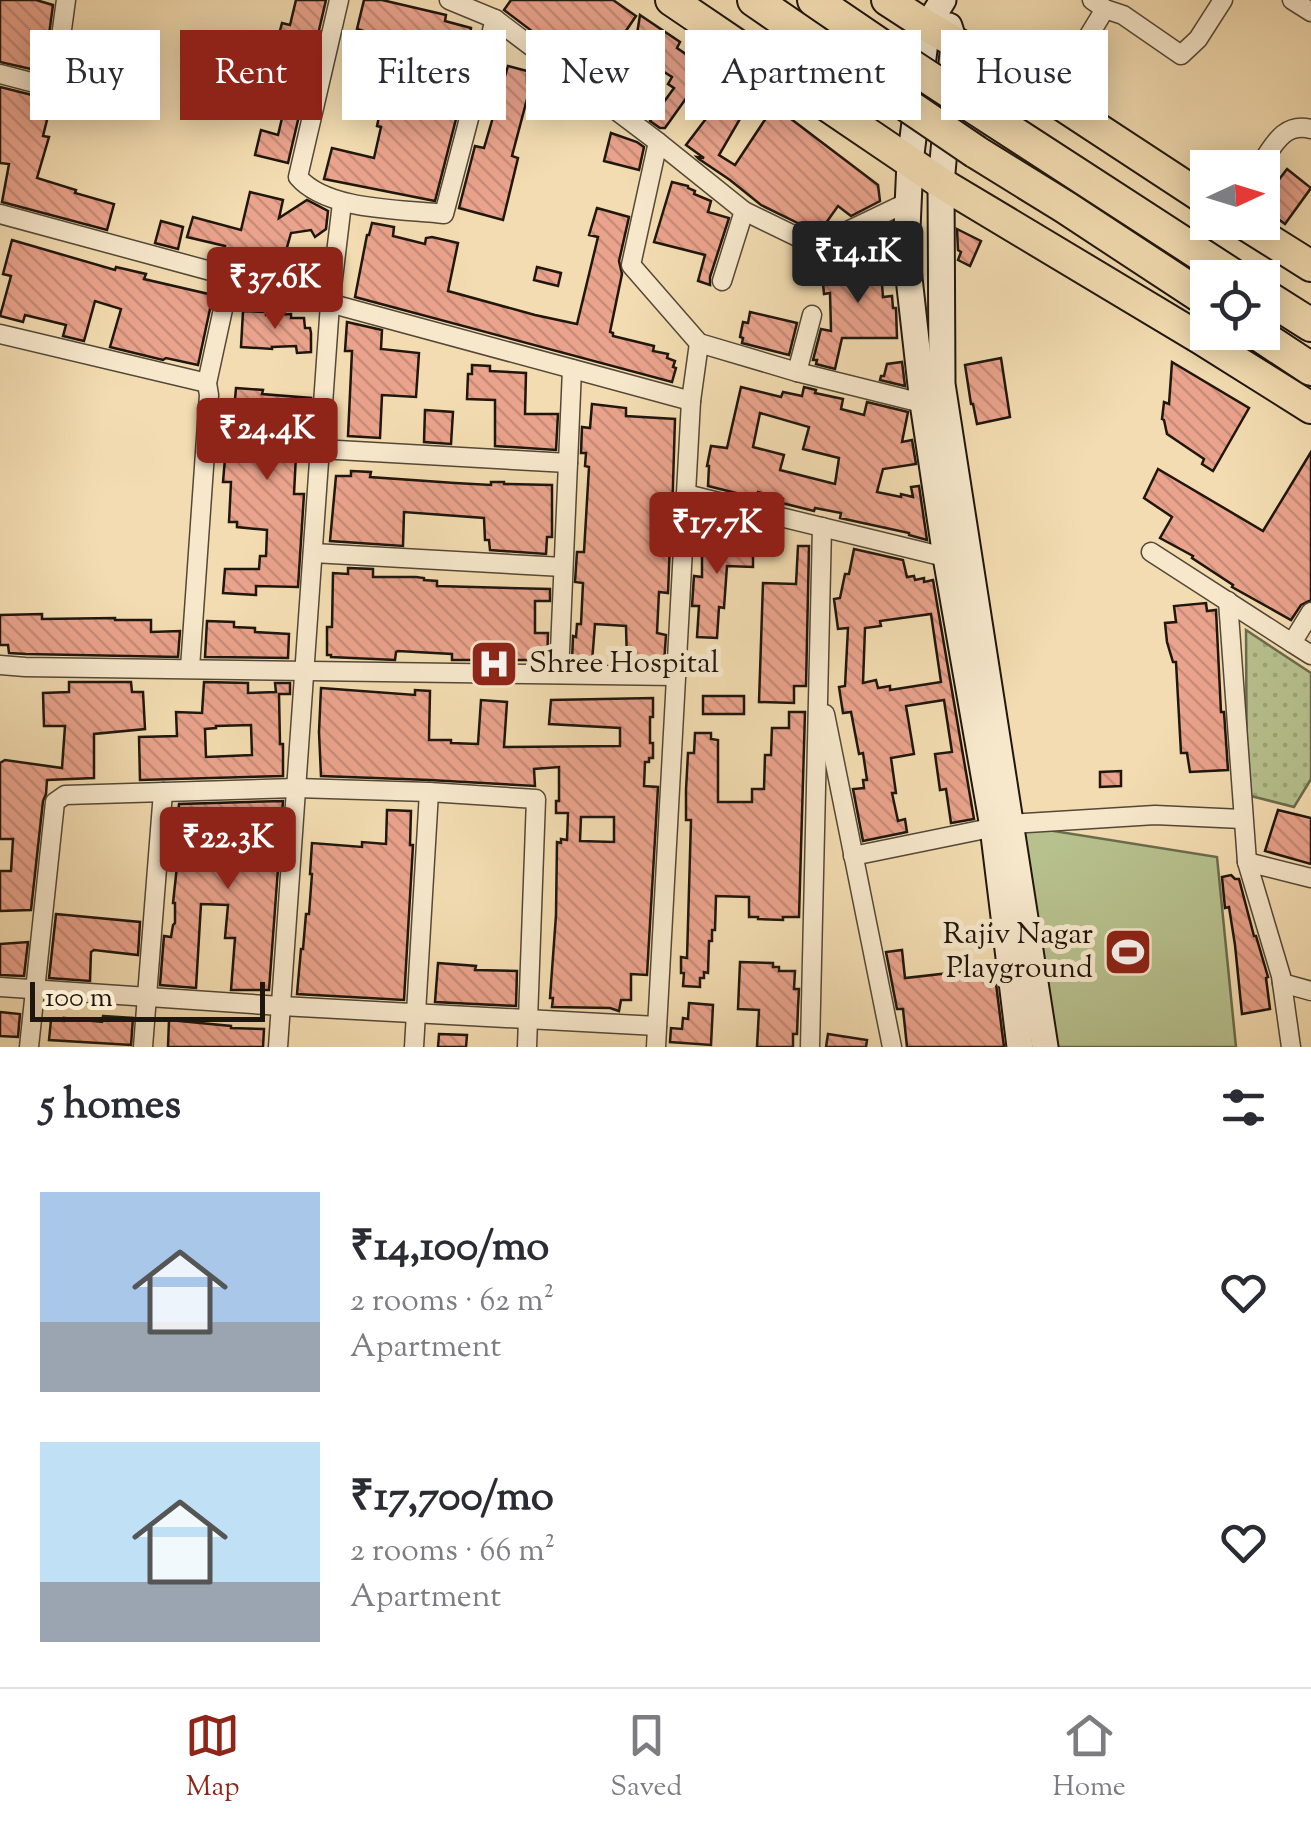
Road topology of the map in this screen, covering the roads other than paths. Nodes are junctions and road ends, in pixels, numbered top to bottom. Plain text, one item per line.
1 (66, 0) edge
2 (339, 0) edge
3 (449, 0) edge
4 (671, 0) edge
5 (754, 0) edge
6 (814, 0) edge
7 (887, 0) edge
8 (1223, 0) edge
9 (1292, 0) edge
10 (1099, 4) edge
11 (937, 9) edge
12 (1311, 12) edge
13 (496, 19) junction
14 (1086, 30) edge
15 (0, 74) edge
16 (947, 120) edge
17 (1084, 120) edge
18 (1311, 129) edge
19 (658, 142) junction
20 (1272, 150) edge
21 (910, 162) junction
22 (941, 182) junction
23 (1190, 190) edge
24 (908, 202) junction
25 (342, 203) junction
26 (744, 212) junction
27 (0, 214) edge
28 (1269, 240) edge
29 (1209, 260) edge
30 (1311, 266) edge
31 (230, 276) junction
32 (722, 281) dead end
33 (1190, 289) edge
34 (330, 304) junction
35 (1280, 305) edge
36 (812, 315) dead end
37 (1311, 324) edge
38 (0, 334) edge
39 (699, 343) junction
40 (1280, 349) edge
41 (572, 369) junction
42 (1311, 369) edge
43 (797, 372) junction
44 (207, 383) junction
45 (691, 402) junction
46 (934, 406) junction
47 (1311, 408) edge
48 (320, 449) junction
49 (568, 463) junction
50 (686, 494) junction
51 (822, 527) junction
52 (1151, 552) dead end
53 (313, 553) junction
54 (958, 560) junction
55 (563, 567) junction
56 (1228, 601) junction
57 (1311, 612) edge
58 (1292, 643) junction
59 (1311, 655) edge
60 (0, 664) edge
61 (190, 668) junction
62 (304, 669) junction
63 (559, 674) junction
64 (676, 676) junction
65 (818, 679) junction
66 (296, 788) junction
67 (163, 792) junction
68 (430, 792) junction
69 (1242, 819) junction
70 (1001, 826) junction
71 (854, 856) junction
72 (1247, 862) junction
73 (1311, 878) edge
74 (1282, 984) junction
75 (0, 987) edge
76 (34, 989) junction
77 (1311, 991) edge
78 (146, 997) junction
79 (280, 1006) junction
80 (415, 1013) junction
81 (528, 1019) junction
82 (658, 1041) edge
83 (29, 1047) edge
84 (144, 1047) edge
85 (278, 1047) edge
86 (414, 1047) edge
87 (527, 1047) edge
88 (810, 1047) edge
89 (892, 1047) edge
90 (1020, 1047) edge
91 (1044, 1047) edge
92 (1291, 1047) edge

1 - 15 street
2 - 25 street
3 - 13 street
4 - 21 main road
5 - 33 highway, bridge
6 - 29 highway, bridge
7 - 11 main road
8 - 10 street
9 - 12 street
10 - 14 street
11 - 21 street
13 - 19 street
13 - 25 street
16 - 22 street
17 - 23 main road
18 - 20 street
19 - 26 street
19 - 39 street
21 - 22 main road
21 - 24 street
22 - 46 street
22 - 47 main road
24 - 26 street
24 - 46 street
25 - 34 street
26 - 32 street
27 - 31 street
28 - 30 main road
31 - 34 street
31 - 44 street
34 - 41 street
34 - 48 street
35 - 37 highway
36 - 43 street
38 - 44 street
39 - 43 street
39 - 45 street
40 - 42 highway
41 - 45 street
41 - 49 street
43 - 46 street
44 - 61 street
45 - 50 street
46 - 54 street
48 - 49 street
48 - 53 street
49 - 55 street
50 - 51 street
50 - 64 street
51 - 54 street
51 - 65 street
52 - 56 street
53 - 55 street
53 - 62 street
54 - 70 street
55 - 63 street
56 - 58 street
56 - 69 street
57 - 58 street
58 - 59 street
60 - 61 street
61 - 62 street
62 - 63 street
62 - 66 street
63 - 64 street
64 - 82 street
65 - 71 street
65 - 88 street
66 - 67 street
66 - 68 street
66 - 79 street
67 - 76 street
67 - 78 street
68 - 80 street
68 - 81 street
69 - 70 street
69 - 72 street
70 - 71 street
70 - 90 street
70 - 91 street
71 - 89 street
72 - 73 street
72 - 74 street
74 - 77 street
74 - 92 street
75 - 76 street
76 - 78 street
76 - 83 street
78 - 79 street
78 - 84 street
79 - 80 street
79 - 85 street
80 - 81 street
80 - 86 street
81 - 82 street
81 - 87 street

